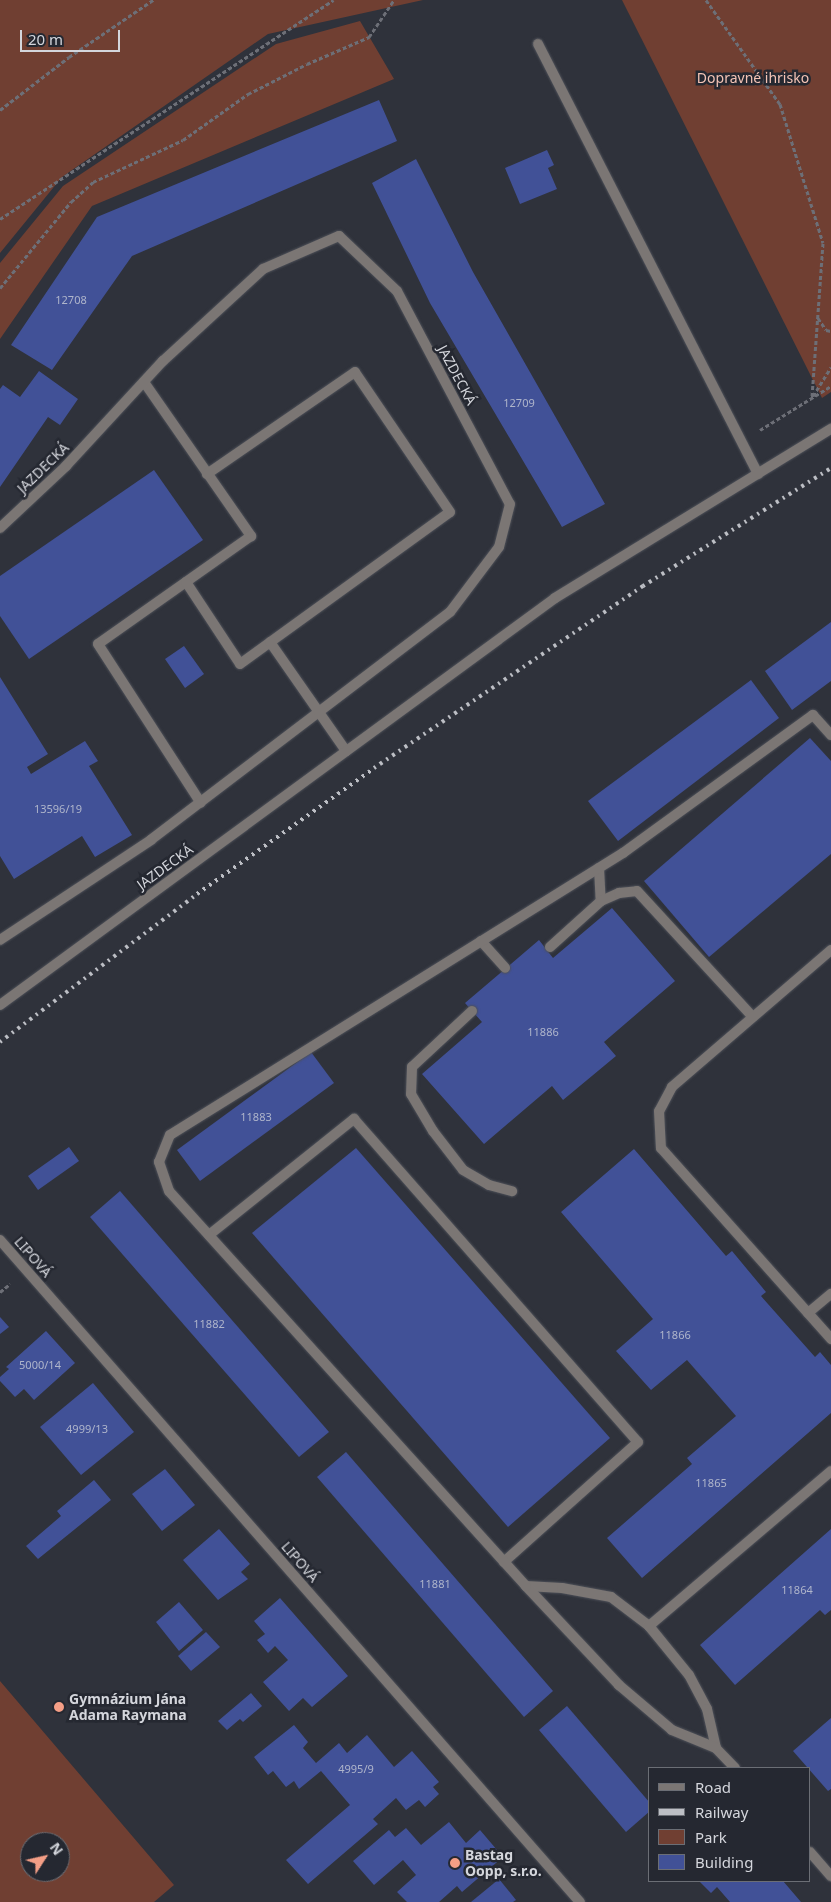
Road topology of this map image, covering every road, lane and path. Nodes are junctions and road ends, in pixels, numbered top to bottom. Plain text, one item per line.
1 (153, 0) edge
2 (334, 0) edge
3 (394, 0) edge
4 (706, 0) edge
5 (538, 44) dead end
6 (0, 110) edge
7 (0, 219) edge
8 (0, 288) edge
9 (817, 318) junction
10 (831, 332) edge
11 (831, 367) edge
12 (144, 382) junction
13 (831, 386) edge
14 (812, 398) junction
15 (831, 430) edge
16 (742, 441) junction
17 (207, 474) junction
18 (758, 474) junction
19 (0, 528) edge
20 (186, 582) junction
21 (270, 642) junction
22 (319, 714) junction
23 (831, 736) edge
24 (346, 751) junction
25 (201, 803) junction
26 (599, 868) junction
27 (601, 902) junction
28 (0, 940) edge
29 (481, 942) junction
30 (550, 947) dead end
31 (831, 950) edge
32 (505, 968) dead end
33 (0, 1005) edge
34 (472, 1011) dead end
35 (753, 1017) junction
36 (512, 1191) dead end
37 (209, 1235) junction
38 (0, 1240) edge
39 (10, 1283) dead end
40 (0, 1292) edge
41 (831, 1294) edge
42 (808, 1313) junction
43 (831, 1339) edge
44 (831, 1471) edge
45 (504, 1562) junction
46 (526, 1586) junction
47 (649, 1626) junction
48 (716, 1748) junction
49 (734, 1767) edge
50 (811, 1853) edge
51 (831, 1876) edge
52 (580, 1902) edge

1 - 6 path
2 - 7 path
3 - 8 path
4 - 9 path
5 - 16 street
9 - 10 path
9 - 14 path
11 - 14 path
12 - 17 street
12 - 19 street, JAZDECKÁ
12 - 22 street, JAZDECKÁ
13 - 14 path
14 - 16 path
15 - 18 street, JAZDECKÁ
16 - 18 street
17 - 20 street
17 - 21 street
18 - 24 street, JAZDECKÁ
20 - 21 street
20 - 25 street
21 - 22 street
22 - 24 street
22 - 25 street, JAZDECKÁ
23 - 26 street
24 - 33 street, JAZDECKÁ
25 - 28 street, JAZDECKÁ
26 - 27 street
26 - 29 street
27 - 30 street
27 - 35 street
29 - 32 street
29 - 37 street
31 - 35 street
34 - 36 street
35 - 42 street
37 - 45 street
37 - 45 street
38 - 52 street, LIPOVÁ
39 - 40 path
41 - 42 street
42 - 43 street
44 - 47 street
45 - 46 street
46 - 47 street
46 - 48 street
47 - 48 street
48 - 49 street
50 - 51 street

